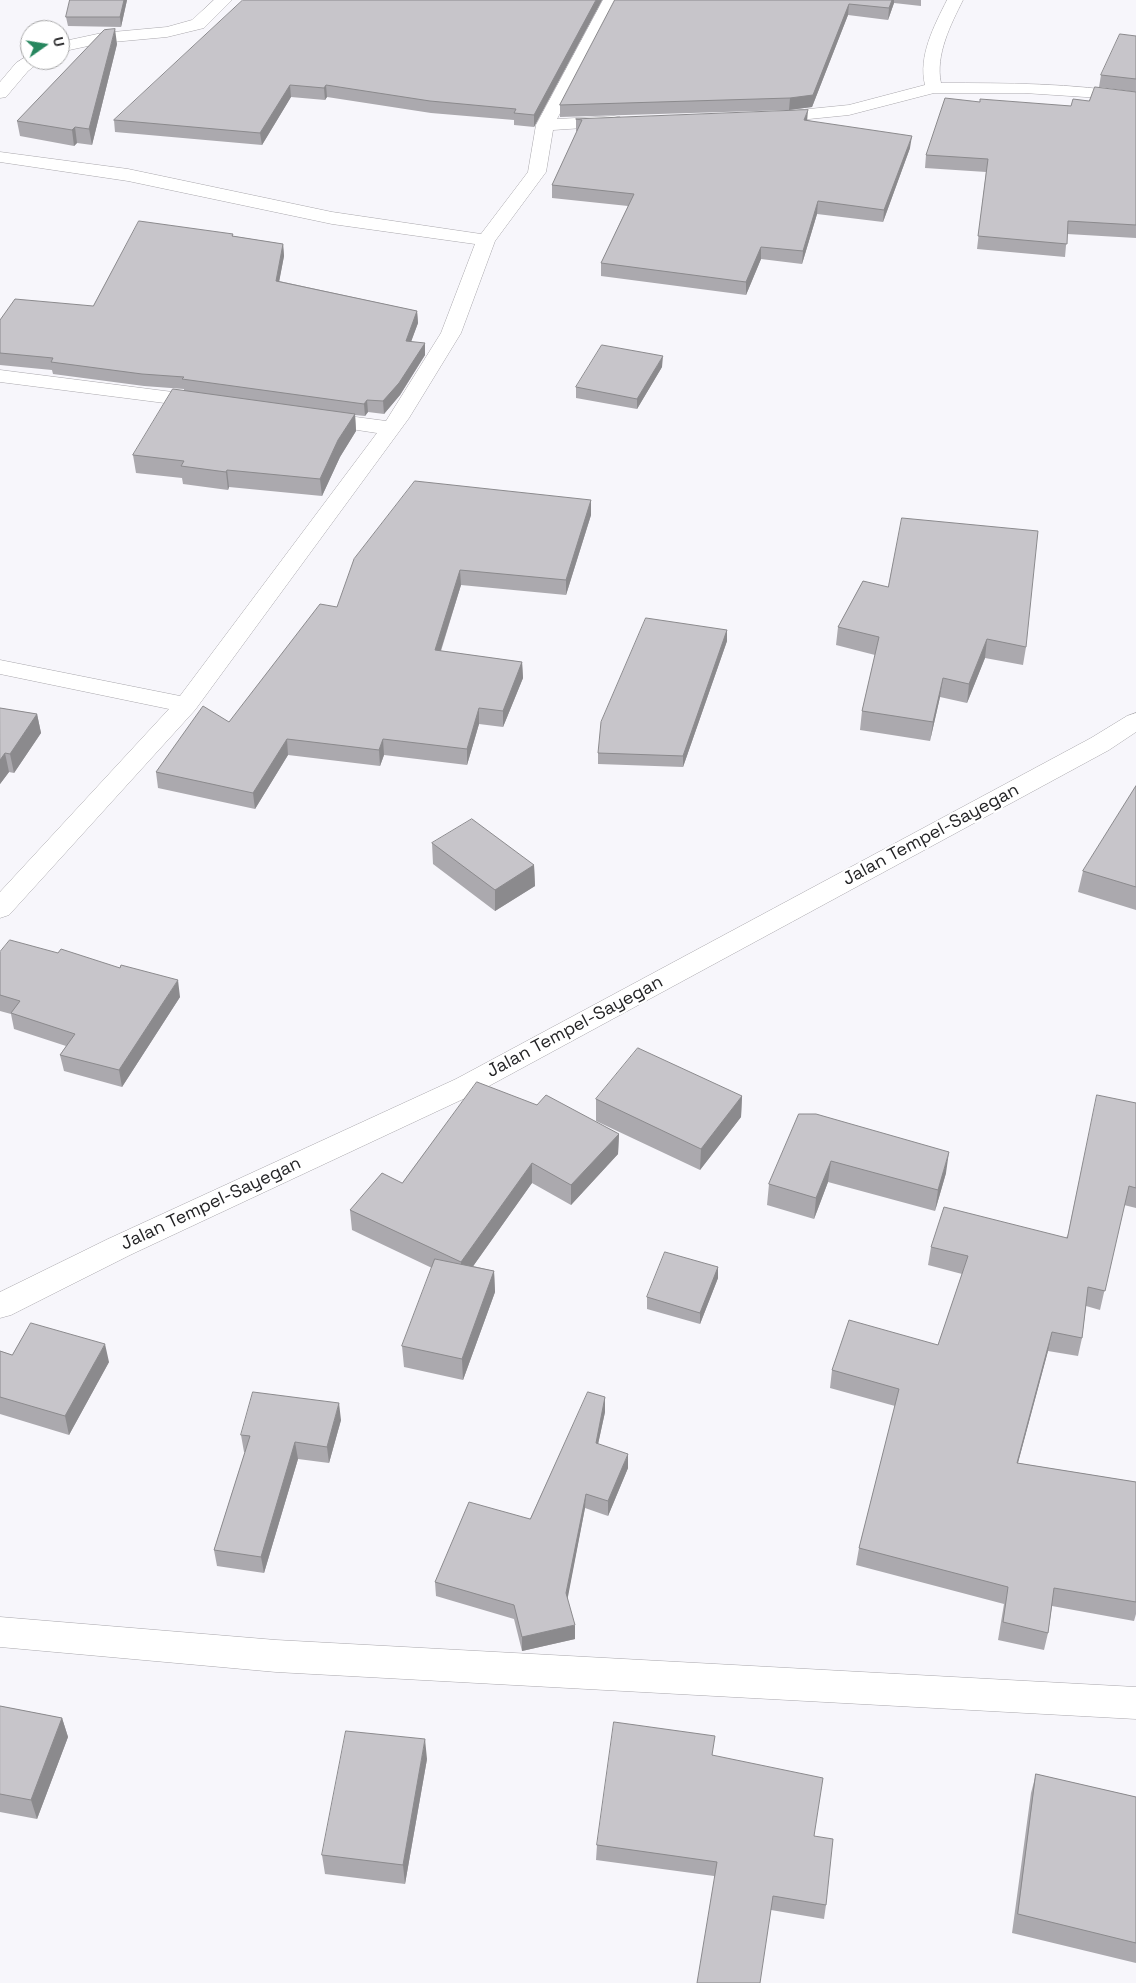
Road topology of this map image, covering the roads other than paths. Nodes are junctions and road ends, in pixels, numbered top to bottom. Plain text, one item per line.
1 (224, 0) edge
2 (611, 0) edge
3 (955, 0) edge
4 (70, 45) edge
5 (20, 69) edge
6 (934, 88) junction
7 (0, 93) edge
8 (1136, 99) edge
9 (753, 118) edge
10 (634, 121) edge
11 (545, 124) junction
12 (0, 157) edge
13 (486, 240) junction
14 (0, 376) edge
15 (227, 405) edge
16 (294, 414) edge
17 (391, 428) junction
18 (0, 667) edge
19 (186, 705) junction
20 (1136, 721) edge
21 (0, 910) edge
22 (0, 1306) edge
23 (0, 1632) edge
24 (1136, 1703) edge

1 - 4 street
2 - 11 street
3 - 6 street
5 - 7 street
6 - 8 street
6 - 9 street
10 - 11 street
11 - 13 street
12 - 13 street
13 - 17 street
14 - 15 street
16 - 17 street
17 - 19 street
18 - 19 street
19 - 21 street
20 - 22 street, Jalan Tempel-Sayegan
23 - 24 street

